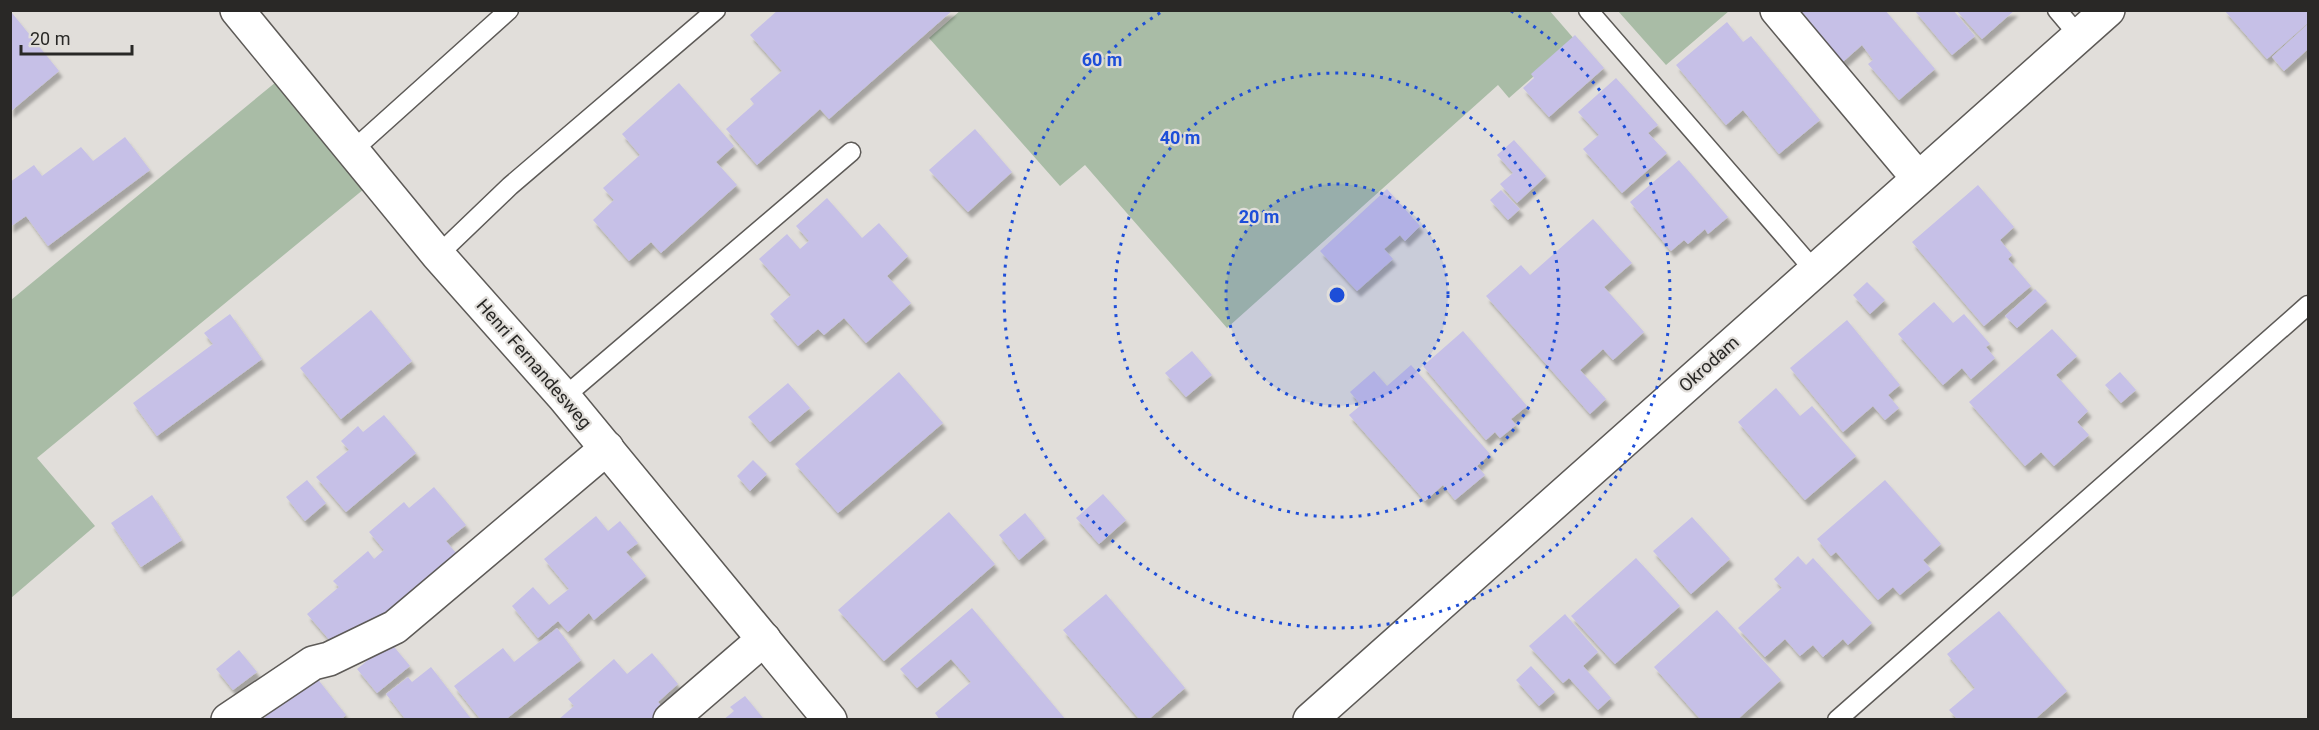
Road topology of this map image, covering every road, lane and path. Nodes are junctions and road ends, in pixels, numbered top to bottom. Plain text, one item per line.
1 (237, 10) edge
2 (509, 10) edge
3 (716, 10) edge
4 (1588, 10) edge
5 (1777, 10) edge
6 (2057, 10) edge
7 (2108, 10) edge
8 (2079, 36) junction
9 (352, 151) junction
10 (851, 152) dead end
11 (1918, 178) junction
12 (438, 255) junction
13 (1814, 270) junction
14 (2308, 305) edge
15 (564, 397) junction
16 (607, 448) junction
17 (764, 639) junction
18 (228, 720) edge
19 (670, 720) edge
20 (830, 720) edge
21 (1310, 720) edge
22 (1837, 720) edge

1 - 9 street, Henri Fernandesweg
2 - 9 lane
3 - 12 lane
4 - 13 lane
5 - 11 street
6 - 8 lane
7 - 8 street, Okrodam
8 - 11 street, Okrodam
9 - 12 street, Henri Fernandesweg
10 - 15 lane
11 - 13 street, Okrodam
12 - 15 street, Henri Fernandesweg
13 - 21 street, Okrodam
14 - 22 lane
15 - 16 street, Henri Fernandesweg
16 - 17 street, Henri Fernandesweg
16 - 18 street
17 - 19 street
17 - 20 street, Henri Fernandesweg

